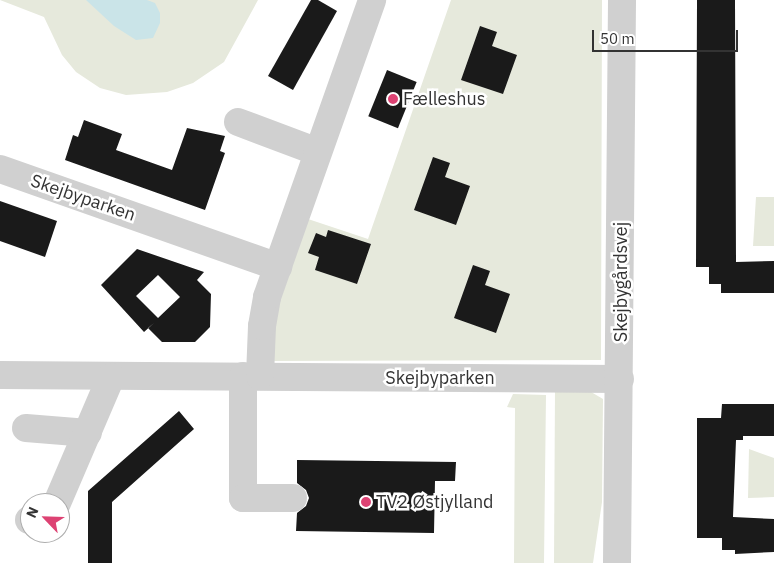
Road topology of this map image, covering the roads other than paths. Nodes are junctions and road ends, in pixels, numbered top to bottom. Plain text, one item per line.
1 (372, 0) edge
2 (622, 0) edge
3 (238, 122) dead end
4 (318, 152) junction
5 (0, 169) edge
6 (278, 267) junction
7 (0, 375) edge
8 (252, 376) junction
9 (111, 377) junction
10 (620, 379) junction
11 (26, 428) dead end
12 (88, 432) junction
13 (61, 493) edge
14 (293, 498) dead end
15 (618, 563) edge

1 - 4 street
2 - 10 street, Skejbygårdsvej
3 - 4 street
4 - 6 street
5 - 6 street, Skejbyparken
6 - 8 street
7 - 9 street, Skejbyparken
8 - 9 street, Skejbyparken
8 - 10 street, Skejbyparken
8 - 14 street
9 - 12 street
10 - 15 street, Skejbygårdsvej
11 - 12 street
12 - 13 street

